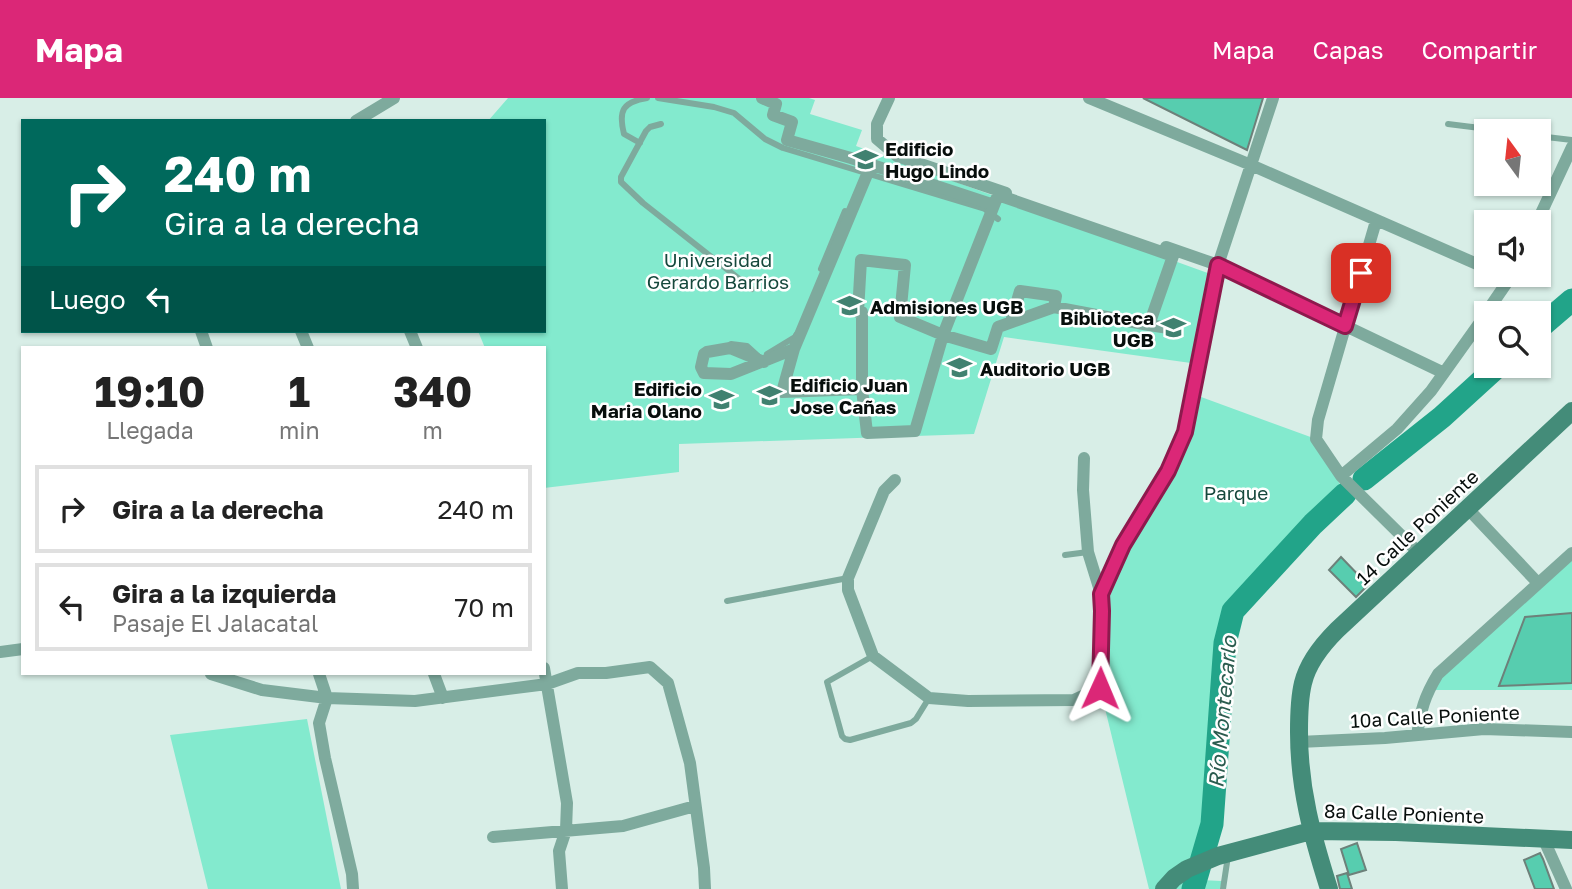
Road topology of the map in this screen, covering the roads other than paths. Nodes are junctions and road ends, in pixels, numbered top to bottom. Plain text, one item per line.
1 (394, 98) edge
2 (648, 98) edge
3 (657, 98) edge
4 (889, 98) edge
5 (1089, 98) edge
6 (1273, 98) edge
7 (762, 99) edge
8 (359, 119) edge
9 (662, 124) dead end
10 (1448, 124) dead end
11 (1474, 127) edge
12 (1551, 138) edge
13 (1572, 140) edge
14 (640, 143) junction
15 (1572, 147) edge
16 (1251, 165) junction
17 (867, 169) junction
18 (989, 187) junction
19 (991, 210) junction
20 (1543, 210) edge
21 (1376, 221) junction
22 (1474, 263) edge
23 (1218, 265) junction
24 (752, 289) dead end
25 (1054, 307) junction
26 (1011, 322) junction
27 (1149, 325) junction
28 (1345, 326) junction
29 (1175, 329) dead end
30 (1474, 330) edge
31 (943, 335) junction
32 (794, 349) junction
33 (760, 360) junction
34 (1444, 373) junction
35 (862, 389) junction
36 (1572, 411) edge
37 (1084, 458) dead end
38 (1341, 475) junction
39 (895, 480) dead end
40 (1468, 509) junction
41 (1088, 552) junction
42 (1572, 553) edge
43 (1420, 554) junction
44 (1065, 555) dead end
45 (848, 578) junction
46 (1538, 583) junction
47 (1101, 594) junction
48 (727, 601) dead end
49 (21, 649) edge
50 (0, 652) edge
51 (873, 656) junction
52 (214, 675) edge
53 (319, 675) edge
54 (434, 675) edge
55 (545, 675) edge
56 (547, 684) junction
57 (327, 698) junction
58 (443, 698) junction
59 (929, 698) junction
60 (1572, 732) edge
61 (1417, 735) junction
62 (1299, 742) junction
63 (695, 806) junction
64 (566, 830) junction
65 (1311, 831) junction
66 (493, 837) dead end
67 (1544, 840) junction
68 (1572, 840) edge
69 (1223, 855) junction
70 (353, 889) edge
71 (562, 889) edge
72 (705, 889) edge
73 (1164, 889) edge
74 (1223, 889) edge
75 (1329, 889) edge
76 (1566, 889) edge

1 - 8 street
2 - 14 lane
3 - 17 lane
4 - 18 street
5 - 16 street
6 - 16 street
7 - 17 street
9 - 14 lane
10 - 11 lane
12 - 13 lane
14 - 24 lane
15 - 20 street
16 - 21 street
16 - 23 street
17 - 19 street
17 - 32 street
17 - 33 lane
18 - 19 lane
18 - 23 street
19 - 27 street
19 - 31 street
21 - 22 street
21 - 28 street
23 - 28 street
23 - 47 street
25 - 26 street
25 - 26 street
25 - 27 street
26 - 31 street
27 - 29 street
28 - 34 street
28 - 38 street
30 - 34 street
31 - 35 street
31 - 35 street
32 - 33 street
32 - 35 street
33 - 33 street
34 - 38 street
36 - 40 street, 14 Calle Poniente
37 - 41 street
38 - 43 street
39 - 45 street
40 - 43 street, 14 Calle Poniente
40 - 46 street
41 - 44 lane
41 - 47 street
42 - 46 street
43 - 62 street, 14 Calle Poniente
45 - 48 lane
45 - 51 street
46 - 61 street
47 - 59 street
49 - 50 street
51 - 59 street
51 - 59 lane
52 - 57 street
53 - 57 street
54 - 58 street
55 - 56 street
56 - 58 street
56 - 63 street
56 - 64 street
57 - 58 street
57 - 70 street
60 - 61 street, 10a Calle Poniente
61 - 62 street, 10a Calle Poniente
62 - 65 street
63 - 64 street
63 - 72 street
64 - 66 street
64 - 71 street
65 - 67 street, 8a Calle Poniente
65 - 69 street, 8a Calle Poniente
65 - 75 street
67 - 68 street, 8a Calle Poniente
67 - 76 street
69 - 73 street, 8a Calle Poniente
69 - 74 lane

